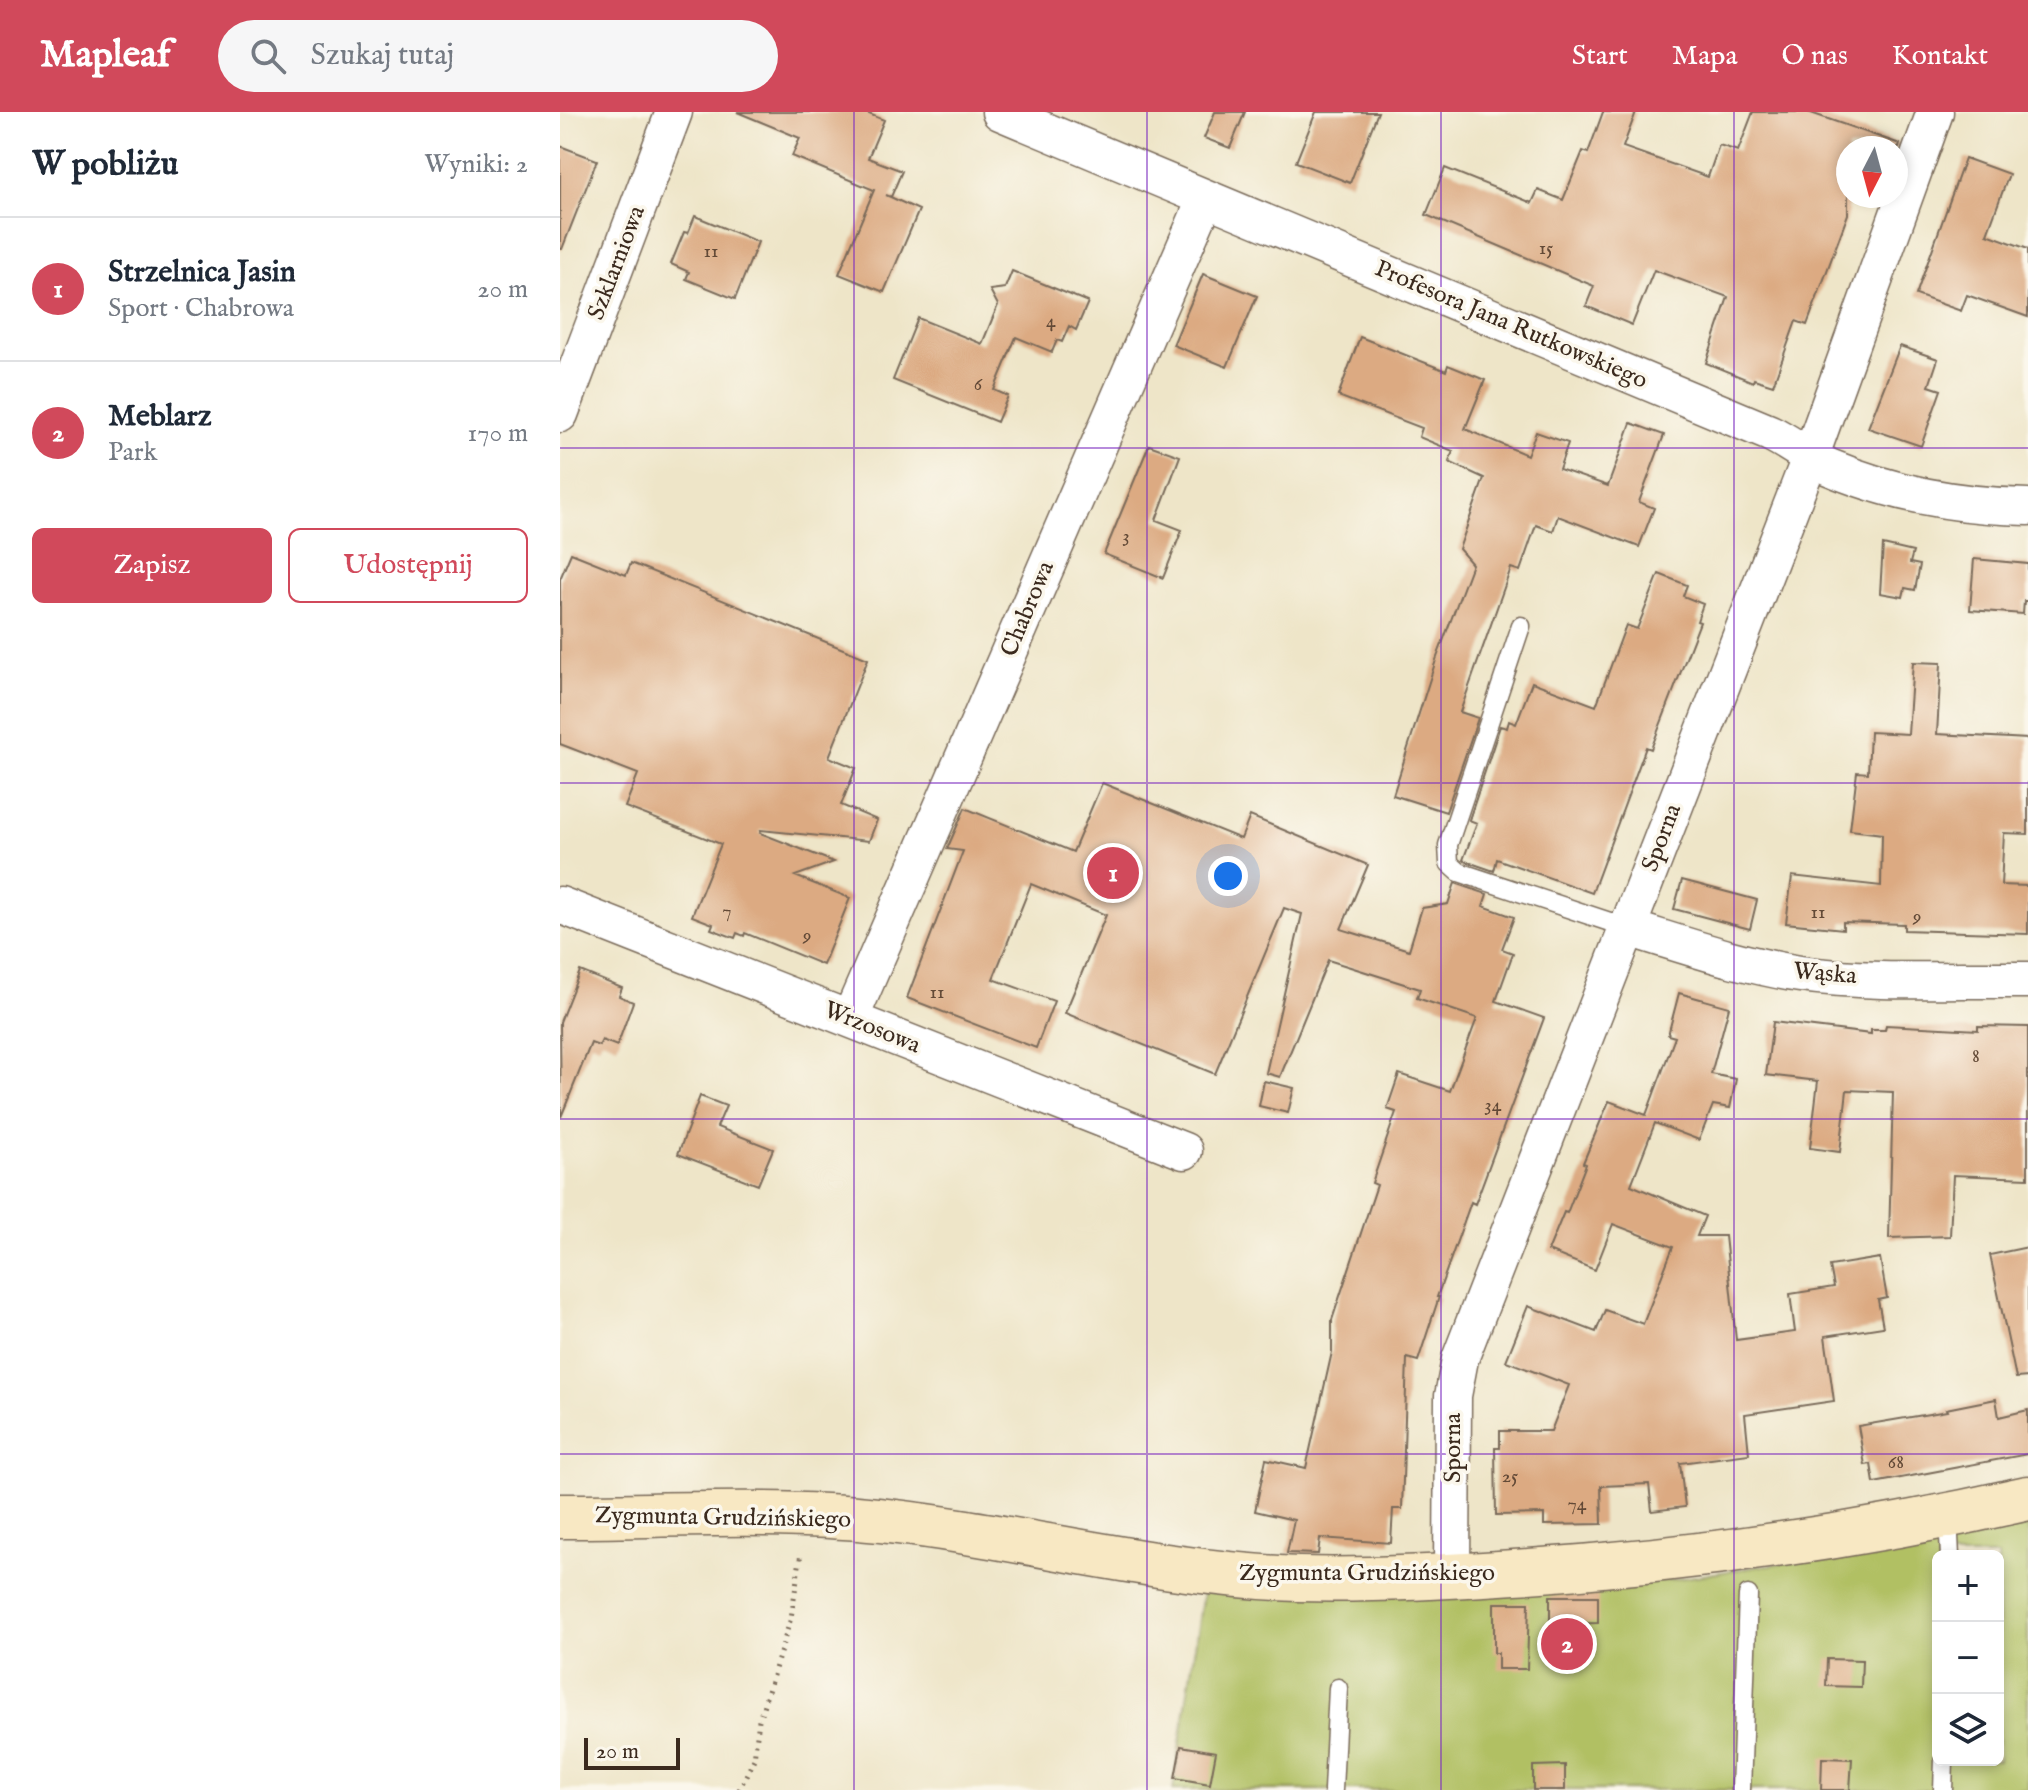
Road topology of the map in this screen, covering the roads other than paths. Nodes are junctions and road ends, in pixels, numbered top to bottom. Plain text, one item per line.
1 (674, 112) edge
2 (1000, 112) edge
3 (1935, 112) edge
4 (1206, 198) junction
5 (560, 414) edge
6 (1810, 458) junction
7 (2028, 507) edge
8 (1521, 626) dead end
9 (560, 905) edge
10 (1628, 928) junction
11 (2028, 980) edge
12 (850, 1019) junction
13 (1184, 1151) dead end
14 (2028, 1498) edge
15 (560, 1516) edge
16 (1949, 1536) edge
17 (1452, 1576) junction
18 (1748, 1595) dead end
19 (1338, 1688) dead end
20 (1944, 1766) edge
21 (1333, 1790) edge
22 (1741, 1790) edge
23 (1943, 1790) edge

1 - 5 street, Szklarniowa
2 - 4 street, Profesora Jana Rutkowskiego
3 - 6 street, Sporna
4 - 6 street, Profesora Jana Rutkowskiego
4 - 12 street, Chabrowa
6 - 7 street, Profesora Jana Rutkowskiego
6 - 10 street, Sporna
8 - 10 lane
9 - 12 street, Wrzosowa
10 - 11 street, Wąska
10 - 17 street, Sporna
12 - 13 street, Wrzosowa
14 - 16 street, Zygmunta Grudzińskiego
15 - 17 street, Zygmunta Grudzińskiego
16 - 17 street, Zygmunta Grudzińskiego
18 - 22 lane
19 - 21 lane
20 - 23 lane

